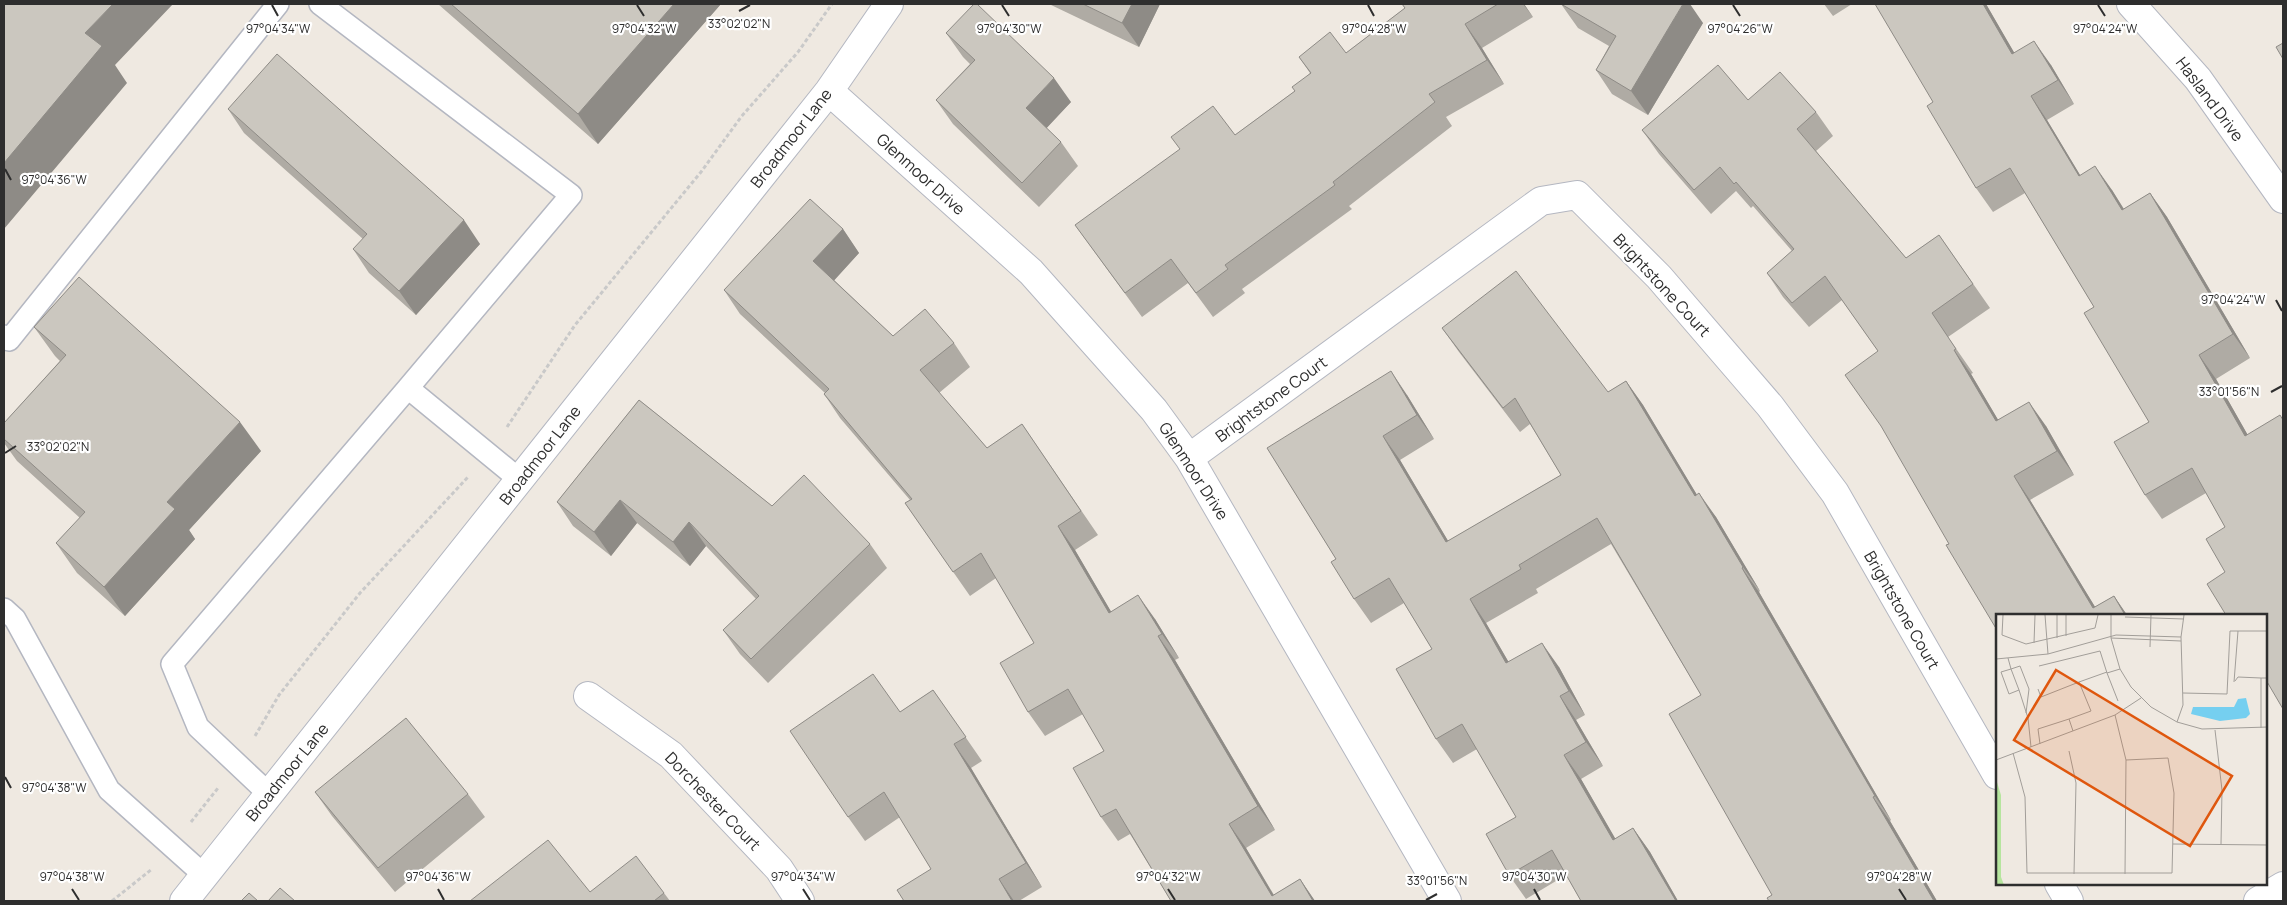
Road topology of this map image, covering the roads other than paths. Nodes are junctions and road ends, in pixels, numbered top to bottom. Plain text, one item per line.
1 (278, 4) edge
2 (320, 4) edge
3 (889, 4) edge
4 (2131, 4) edge
5 (829, 91) junction
6 (2283, 199) edge
7 (4, 336) edge
8 (408, 388) junction
9 (1189, 458) junction
10 (520, 480) junction
11 (4, 609) edge
12 (588, 696) dead end
13 (1996, 773) edge
14 (269, 794) junction
15 (204, 875) junction
16 (2060, 885) edge
17 (2283, 886) edge
18 (184, 901) edge
19 (800, 901) edge
20 (1448, 901) edge
21 (2069, 901) edge
22 (2258, 901) edge

1 - 7 lane
2 - 8 lane
3 - 5 street, Broadmoor Lane
4 - 6 street, Hasland Drive
5 - 9 street, Glenmoor Drive
5 - 10 street, Broadmoor Lane
8 - 10 lane
8 - 14 lane
9 - 13 street, Brightstone Court
9 - 20 street, Glenmoor Drive
10 - 14 street, Broadmoor Lane
11 - 15 lane
12 - 19 street, Dorchester Court
14 - 15 street, Broadmoor Lane
15 - 18 street, Broadmoor Lane
16 - 21 street
17 - 22 street

